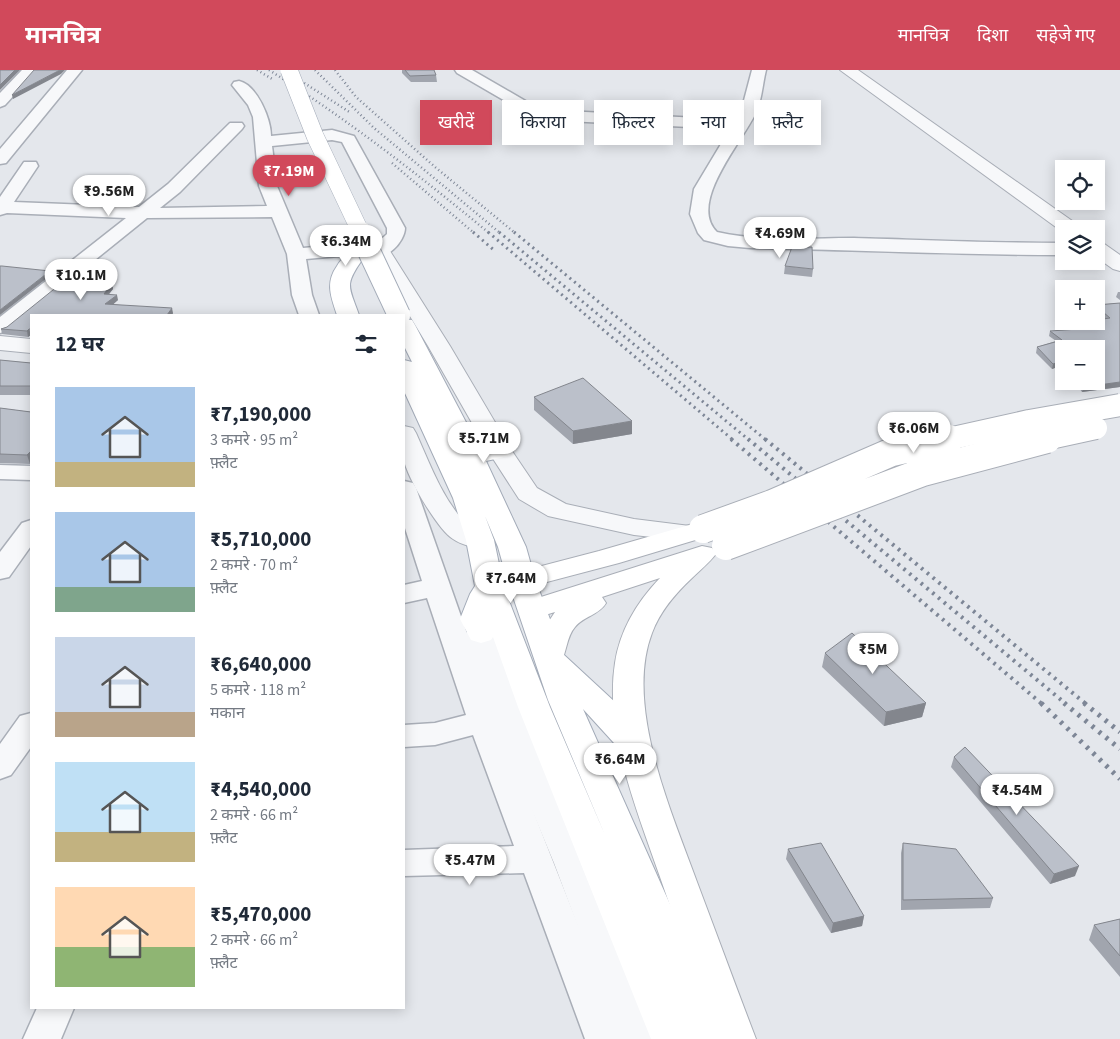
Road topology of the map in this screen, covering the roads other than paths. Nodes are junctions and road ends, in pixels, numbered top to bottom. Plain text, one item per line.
1 (30, 70) edge
2 (75, 70) edge
3 (288, 70) edge
4 (462, 70) edge
5 (759, 70) edge
6 (848, 70) edge
7 (239, 85) dead end
8 (0, 102) edge
9 (284, 104) dead end
10 (744, 119) edge
11 (683, 122) edge
12 (236, 126) dead end
13 (263, 142) junction
14 (729, 145) edge
15 (0, 159) edge
16 (30, 166) dead end
17 (323, 192) dead end
18 (0, 208) edge
19 (277, 211) junction
20 (140, 213) junction
21 (1058, 220) edge
22 (338, 229) dead end
23 (1055, 249) edge
24 (367, 253) junction
25 (296, 254) junction
26 (1105, 254) edge
27 (1120, 265) edge
28 (309, 314) edge
29 (348, 314) edge
30 (379, 314) edge
31 (399, 314) edge
32 (0, 327) edge
33 (405, 327) edge
34 (0, 343) edge
35 (30, 346) edge
36 (0, 353) edge
37 (30, 356) edge
38 (405, 370) edge
39 (1120, 405) edge
40 (1120, 423) edge
41 (405, 435) edge
42 (500, 451) junction
43 (471, 456) junction
44 (0, 472) edge
45 (30, 472) edge
46 (405, 491) edge
47 (30, 530) edge
48 (480, 540) junction
49 (696, 548) junction
50 (10, 563) edge
51 (505, 583) junction
52 (436, 587) junction
53 (405, 594) edge
54 (532, 610) junction
55 (481, 633) joint
56 (549, 658) junction
57 (484, 722) junction
58 (30, 725) edge
59 (405, 736) edge
60 (635, 746) junction
61 (0, 767) edge
62 (534, 859) junction
63 (405, 863) edge
64 (56, 1009) edge
65 (595, 1037) edge
66 (42, 1039) edge
67 (640, 1039) edge
68 (671, 1039) edge
69 (710, 1039) edge
70 (736, 1039) edge

1 - 8 street
2 - 15 street
3 - 31 main road, bridge
4 - 11 street
5 - 10 street
6 - 21 street
7 - 13 street
9 - 17 main road
12 - 20 street
13 - 19 street
13 - 24 street
14 - 23 street
16 - 18 street
18 - 20 street
19 - 20 street
19 - 25 street
20 - 32 street
22 - 24 main road
24 - 25 street
24 - 29 main road
24 - 30 main road
24 - 42 street
25 - 28 street
26 - 27 street
33 - 43 main road
34 - 35 street
36 - 37 street
38 - 48 main road
39 - 49 main road, bridge
40 - 49 main road, bridge
41 - 48 street
42 - 43 main road
42 - 49 street
43 - 51 main road
44 - 45 street
46 - 52 street
47 - 50 street
48 - 51 main road
49 - 51 main road
49 - 54 main road
49 - 56 main road
49 - 60 main road
51 - 54 main road
51 - 55 main road
51 - 68 main road
52 - 53 street
52 - 57 street
54 - 56 main road
55 - 67 street
56 - 60 main road
56 - 69 main road
57 - 59 street
57 - 62 street
58 - 61 street
60 - 70 main road
62 - 63 street
62 - 65 street
64 - 66 street

